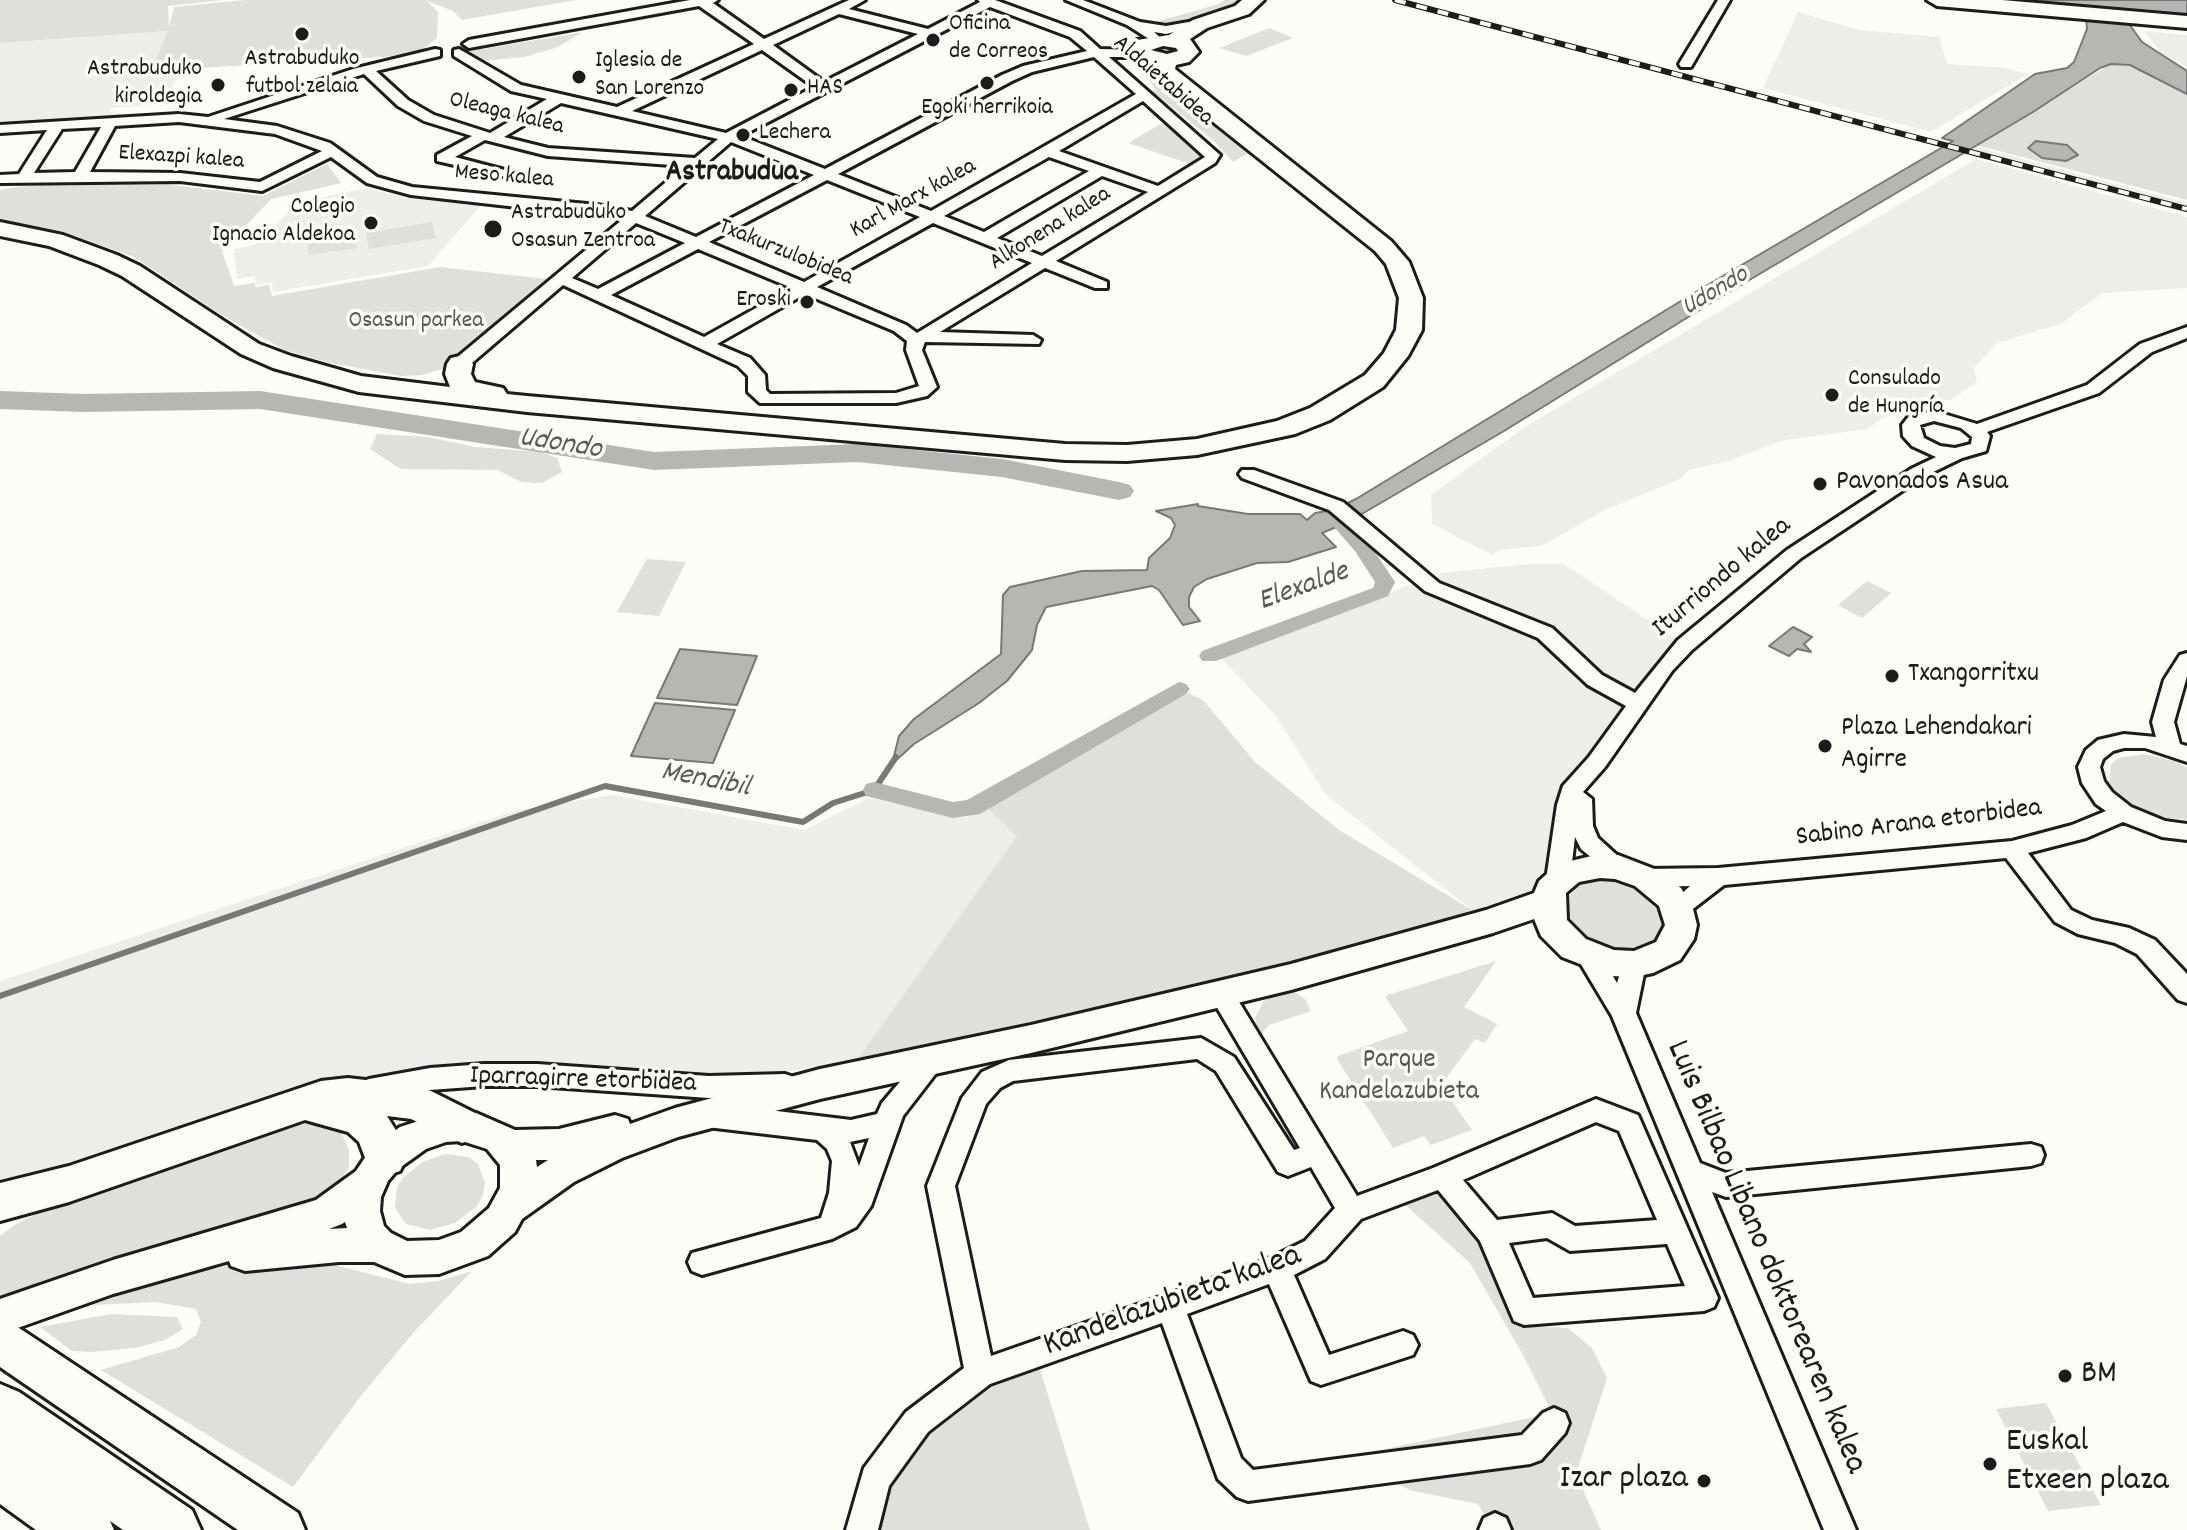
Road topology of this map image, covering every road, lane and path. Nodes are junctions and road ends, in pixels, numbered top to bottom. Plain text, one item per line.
1 (859, 0) edge
2 (1072, 0) edge
3 (1254, 0) edge
4 (1724, 0) edge
5 (1937, 0) edge
6 (703, 1) edge
7 (987, 1) edge
8 (838, 10) junction
9 (2187, 22) edge
10 (1200, 24) junction
11 (1137, 26) junction
12 (930, 33) junction
13 (764, 44) junction
14 (452, 46) junction
15 (1159, 49) junction
16 (1096, 53) junction
17 (1686, 64) dead end
18 (367, 70) junction
19 (822, 87) junction
20 (1144, 95) junction
21 (559, 98) junction
22 (621, 111) junction
23 (239, 117) junction
24 (179, 118) junction
25 (111, 121) junction
26 (58, 124) junction
27 (0, 129) edge
28 (488, 136) junction
29 (730, 136) junction
30 (334, 150) junction
31 (548, 152) junction
32 (1048, 152) junction
33 (1210, 160) joint
34 (700, 163) junction
35 (524, 171) junction
36 (1100, 171) junction
37 (829, 174) junction
38 (80, 176) junction
39 (24, 178) junction
40 (0, 179) edge
41 (1159, 191) junction
42 (485, 199) junction
43 (633, 216) junction
44 (932, 216) junction
45 (0, 229) edge
46 (987, 237) junction
47 (694, 243) junction
48 (1045, 262) junction
49 (562, 279) junction
50 (1101, 285) dead end
51 (805, 288) junction
52 (597, 296) junction
53 (2187, 332) edge
54 (921, 338) junction
55 (1033, 340) dead end
56 (706, 343) junction
57 (452, 378) junction
58 (1976, 430) junction
59 (1918, 442) junction
60 (1956, 454) junction
61 (1917, 473) junction
62 (1248, 474) dead end
63 (2187, 660) edge
64 (1637, 703) junction
65 (2163, 722) junction
66 (2146, 741) junction
67 (2178, 750) edge
68 (1597, 762) junction
69 (2123, 813) junction
70 (2186, 834) edge
71 (2012, 849) junction
72 (1632, 872) junction
73 (1718, 877) junction
74 (1553, 903) junction
75 (1677, 909) junction
76 (1588, 956) junction
77 (1634, 964) junction
78 (2187, 993) edge
79 (1221, 994) junction
80 (1623, 1013) junction
81 (934, 1059) junction
82 (880, 1071) junction
83 (820, 1084) junction
84 (348, 1095) junction
85 (292, 1106) junction
86 (888, 1117) junction
87 (675, 1123) junction
88 (462, 1126) junction
89 (824, 1130) junction
90 (509, 1146) junction
91 (1316, 1154) junction
92 (2031, 1155) dead end
93 (376, 1171) junction
94 (1691, 1172) junction
95 (1443, 1176) junction
96 (69, 1184) junction
97 (0, 1202) edge
98 (512, 1206) junction
99 (1351, 1210) junction
100 (0, 1221) edge
101 (832, 1227) junction
102 (1675, 1231) junction
103 (1491, 1233) junction
104 (377, 1245) junction
105 (702, 1262) dead end
106 (1277, 1269) junction
107 (113, 1277) junction
108 (1170, 1306) junction
109 (6, 1327) edge
110 (1403, 1345) dead end
111 (980, 1374) junction
112 (0, 1410) edge
113 (1554, 1423) dead end
114 (0, 1470) edge
115 (85, 1530) edge
116 (172, 1530) edge
117 (281, 1530) edge
118 (862, 1530) edge
119 (1840, 1530) edge

1 - 8 street
2 - 11 street
3 - 10 main road
4 - 17 street
5 - 9 main road
6 - 13 street
6 - 14 street
7 - 12 street
7 - 16 street, Aldaietabidea
8 - 12 street
8 - 13 street
10 - 11 street
10 - 15 main road
11 - 15 street
12 - 19 street
13 - 19 street
13 - 22 street
14 - 18 street
14 - 21 street
15 - 16 street
15 - 57 main road
16 - 20 street, Aldaietabidea
16 - 37 street
18 - 23 street
18 - 28 street, Oleaga kalea
19 - 29 street
20 - 32 street, Karl Marx kalea
20 - 33 street, Aldaietabidea
21 - 22 street
21 - 28 street
22 - 29 street
23 - 24 street
23 - 24 street, Meso kalea
23 - 30 street, Meso kalea
24 - 25 street, Meso kalea
25 - 26 street, Meso kalea
25 - 38 street, Elexazpi kalea
26 - 27 street, Meso kalea
26 - 39 street
28 - 31 street, Oleaga kalea
28 - 35 street
29 - 34 street
29 - 37 street
30 - 38 street, Elexazpi kalea
30 - 42 street, Meso kalea
31 - 34 street, Oleaga kalea
31 - 35 street
32 - 36 street
32 - 44 street, Karl Marx kalea
33 - 41 street, Alkonena kalea
34 - 43 street
35 - 42 street
36 - 41 street
36 - 46 street
37 - 44 street
37 - 47 street
38 - 39 street
39 - 40 street
41 - 48 street, Alkonena kalea
42 - 43 street, Meso kalea
43 - 47 street, Txakurzulobidea
43 - 49 street
44 - 46 street
44 - 51 street, Karl Marx kalea
45 - 57 main road
46 - 48 street
47 - 51 street, Txakurzulobidea
47 - 52 street
48 - 50 street
48 - 54 street, Alkonena kalea
49 - 52 street
49 - 57 street
51 - 54 street, Txakurzulobidea
51 - 56 street, Karl Marx kalea
52 - 56 street
53 - 58 street
54 - 55 street
54 - 56 street
58 - 59 street
58 - 60 street, Iturriondo kalea
59 - 60 street
59 - 61 street
60 - 61 street, Iturriondo kalea
61 - 64 street, Iturriondo kalea
62 - 64 street
63 - 65 street
64 - 68 street, Iturriondo kalea
65 - 66 street
65 - 67 street
66 - 67 street
66 - 69 street
68 - 72 street, Iturriondo kalea
68 - 74 street, Iturriondo kalea
69 - 70 street
69 - 71 street, Sabino Arana etorbidea
71 - 73 street, Sabino Arana etorbidea
71 - 78 street
72 - 73 street, Sabino Arana etorbidea
72 - 74 street
72 - 75 street
73 - 75 street
74 - 76 street
74 - 79 street
75 - 77 street
76 - 77 street
76 - 80 street, Luis Bilbao Libano doktorearen kalea
77 - 80 street
79 - 81 street
79 - 91 street
80 - 94 street, Luis Bilbao Libano doktorearen kalea
81 - 82 street
81 - 86 street
82 - 83 street
82 - 86 street
83 - 84 street, Iparragirre etorbidea
83 - 87 street
83 - 90 street
84 - 85 main road
84 - 88 main road
85 - 93 main road
85 - 96 main road
86 - 89 street
86 - 101 street
87 - 89 street
87 - 98 street
88 - 90 street
88 - 93 street
89 - 101 street
90 - 98 street
91 - 99 street
91 - 111 street
92 - 94 street
93 - 104 street
93 - 107 street
94 - 119 street, Luis Bilbao Libano doktorearen kalea
95 - 99 street, Kandelazubieta kalea
95 - 102 street, Kandelazubieta kalea
95 - 103 street
96 - 97 main road
96 - 100 main road
98 - 104 street
99 - 106 street, Kandelazubieta kalea
101 - 105 street
102 - 103 street
102 - 103 street, Kandelazubieta kalea
104 - 107 street
106 - 108 street, Kandelazubieta kalea
106 - 110 street
107 - 109 street
108 - 111 street, Kandelazubieta kalea
108 - 113 street
109 - 117 main road
111 - 118 street, Kandelazubieta kalea
112 - 116 highway
114 - 115 highway

